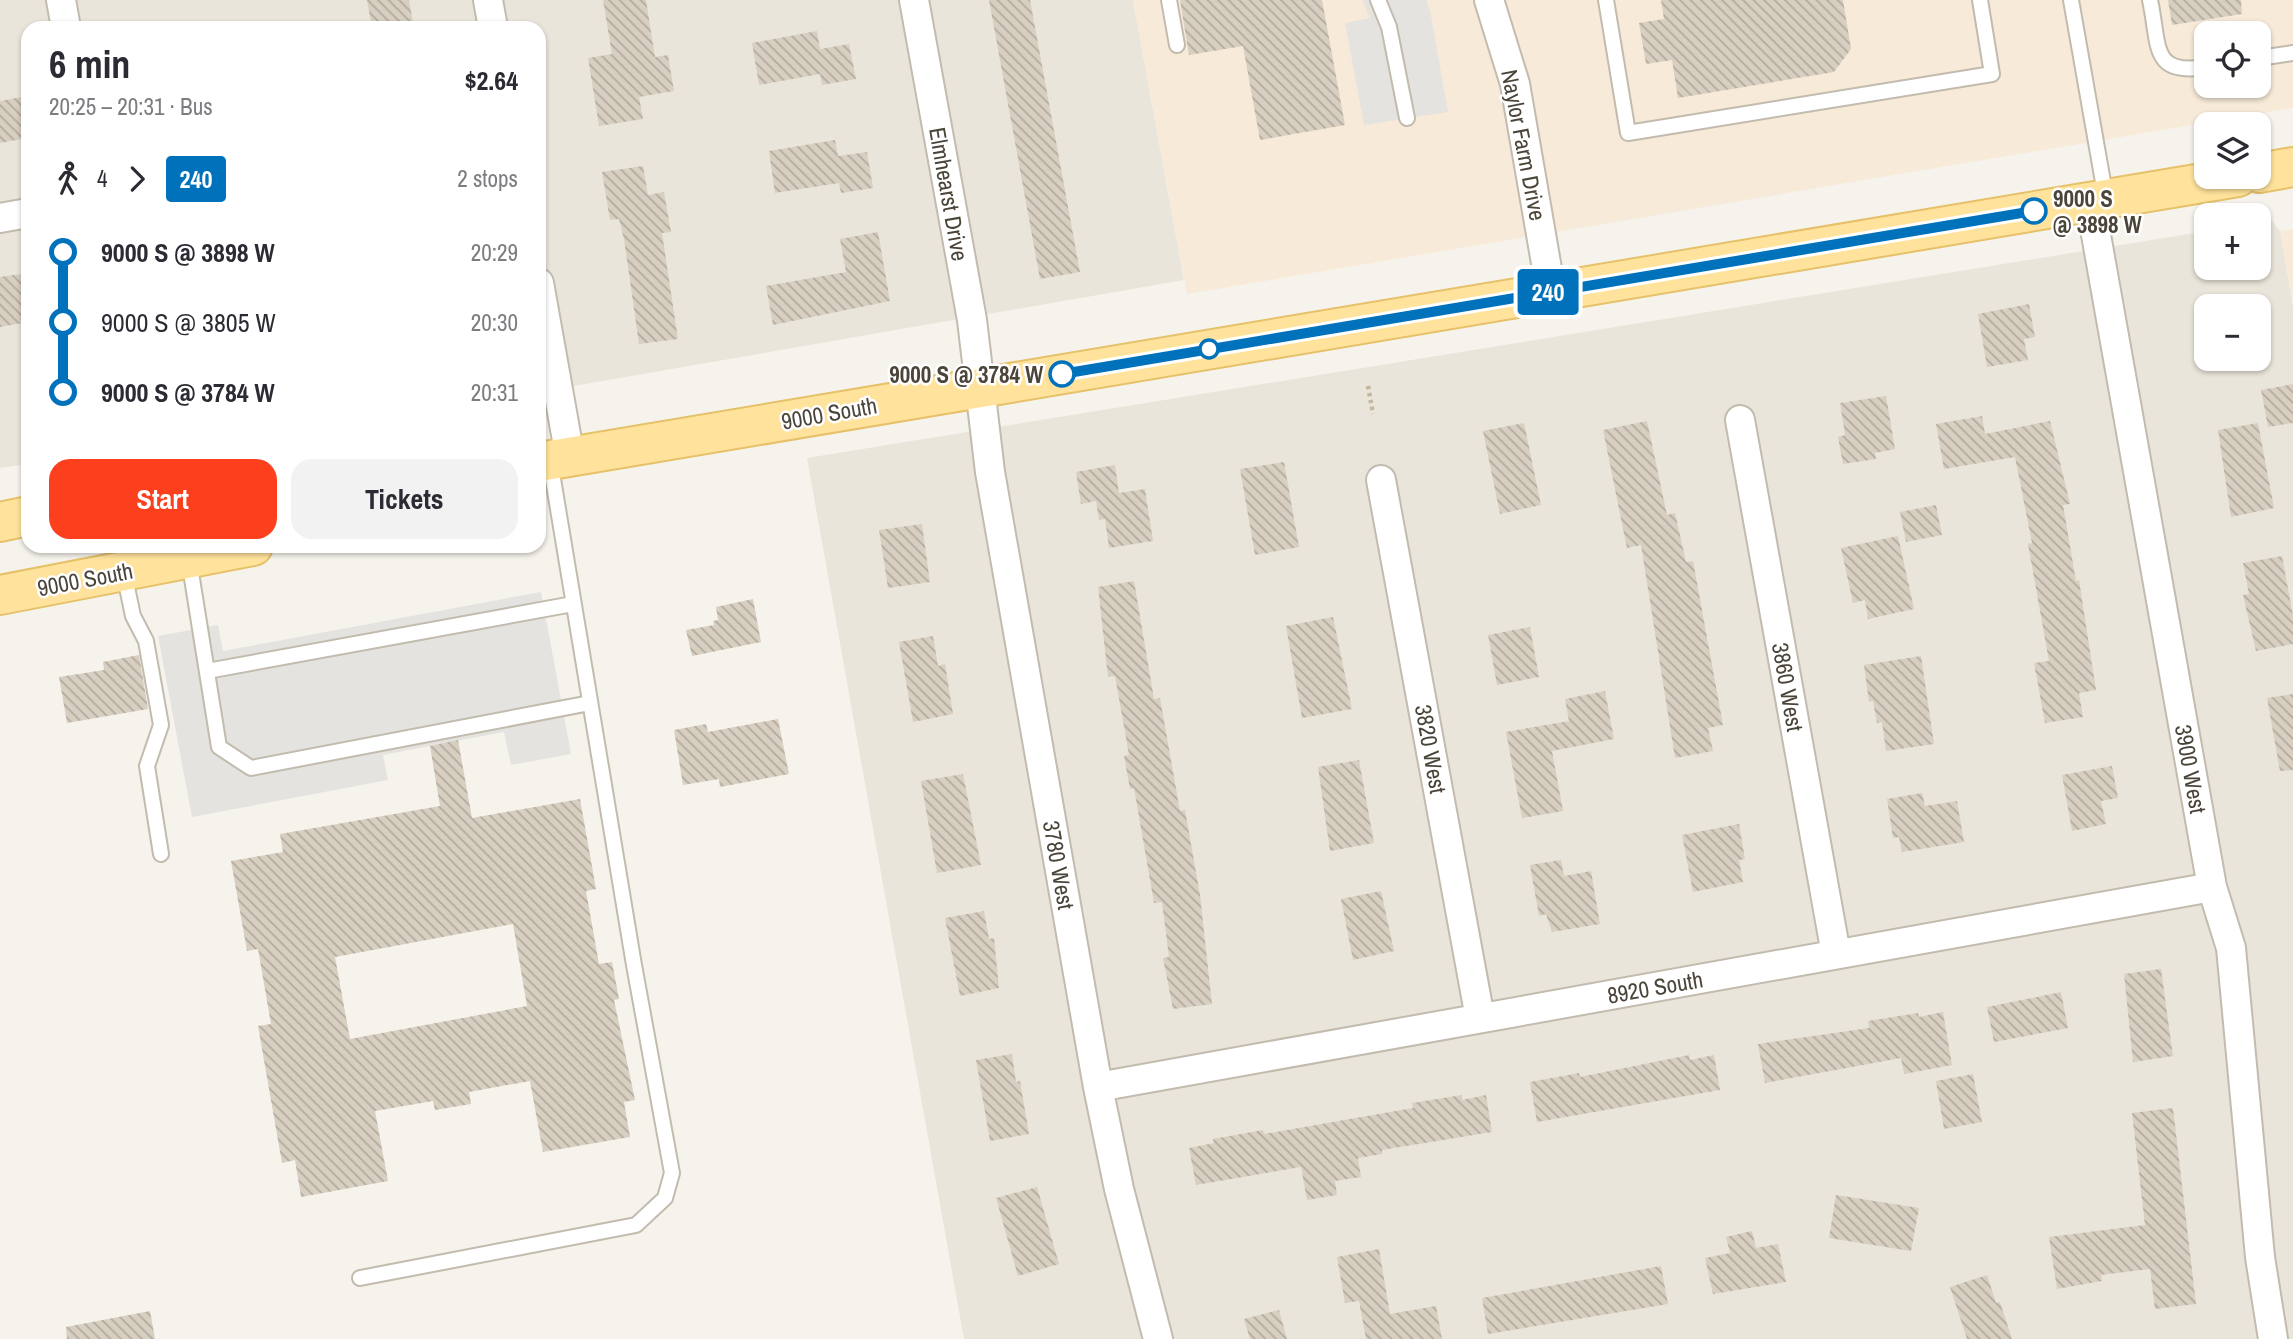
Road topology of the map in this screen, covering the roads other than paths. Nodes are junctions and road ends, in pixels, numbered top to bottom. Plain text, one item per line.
1 (61, 0) edge
2 (488, 0) edge
3 (914, 0) edge
4 (1169, 0) edge
5 (1378, 0) edge
6 (1489, 0) edge
7 (1606, 0) edge
8 (1980, 0) edge
9 (2071, 0) edge
10 (2150, 0) edge
11 (65, 21) edge
12 (492, 21) edge
13 (1177, 45) dead end
14 (2293, 53) edge
15 (2271, 56) edge
16 (2194, 69) edge
17 (1407, 118) dead end
18 (2293, 167) edge
19 (2271, 171) edge
20 (2194, 184) edge
21 (2098, 200) junction
22 (21, 214) edge
23 (0, 218) edge
24 (1551, 292) junction
25 (546, 372) edge
26 (981, 388) junction
27 (1740, 420) dead end
28 (553, 460) edge
29 (1381, 480) dead end
30 (21, 518) edge
31 (0, 522) edge
32 (221, 553) edge
33 (189, 560) junction
34 (124, 572) junction
35 (0, 595) edge
36 (573, 604) junction
37 (207, 671) junction
38 (590, 703) junction
39 (161, 854) dead end
40 (2212, 887) junction
41 (1836, 954) junction
42 (1480, 1018) junction
43 (1098, 1087) junction
44 (360, 1278) dead end
45 (1158, 1339) edge
46 (2273, 1339) edge

1 - 11 street
2 - 12 street
3 - 26 street, Elmhearst Drive
4 - 13 lane
5 - 17 lane
6 - 24 street, Naylor Farm Drive
7 - 8 lane
9 - 21 lane
10 - 16 lane
14 - 15 lane
18 - 19 main road
20 - 21 main road, 9000 South
21 - 24 main road, 9000 South
21 - 40 street, 3900 West
22 - 23 street
24 - 26 main road, 9000 South
25 - 28 street
26 - 28 main road, 9000 South
26 - 43 street, 3780 West
27 - 41 street, 3860 West
28 - 36 lane
29 - 42 street, 3820 West
30 - 31 main road
32 - 33 main road, 9000 South
33 - 34 main road, 9000 South
33 - 37 lane
34 - 35 main road, 9000 South
34 - 39 lane
36 - 37 lane
36 - 38 lane
37 - 38 lane
38 - 44 lane
40 - 41 street, 8920 South
40 - 46 street, 3900 West
41 - 42 street, 8920 South
42 - 43 street, 8920 South
43 - 45 street, 3780 West

